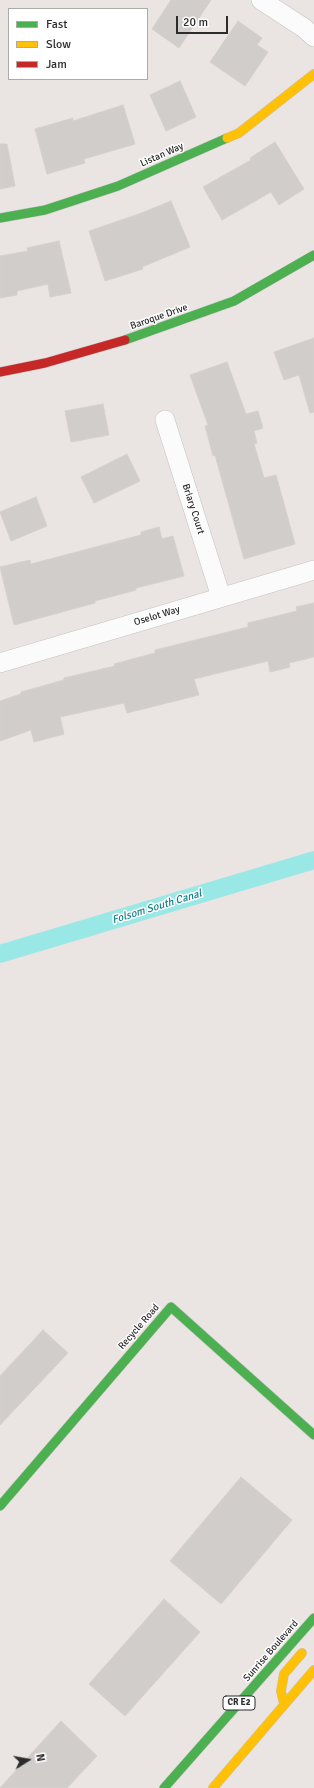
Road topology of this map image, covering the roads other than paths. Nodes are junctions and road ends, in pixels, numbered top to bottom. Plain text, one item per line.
1 (261, 0) edge
2 (314, 37) edge
3 (314, 74) edge
4 (0, 218) edge
5 (314, 255) edge
6 (0, 372) edge
7 (165, 420) dead end
8 (314, 570) edge
9 (221, 597) junction
10 (0, 663) edge
11 (314, 1435) edge
12 (0, 1506) edge
13 (314, 1618) edge
14 (309, 1644) dead end
15 (314, 1670) edge
16 (284, 1704) junction
17 (164, 1788) edge
18 (213, 1788) edge

1 - 2 street
3 - 4 street, Listan Way
5 - 6 street, Baroque Drive
7 - 9 street, Briary Court
8 - 9 street, Oselot Way
9 - 10 street, Oselot Way
11 - 12 street, Recycle Road
13 - 17 street, Sunrise Boulevard / CR E2
14 - 16 street
15 - 16 street
16 - 18 street

